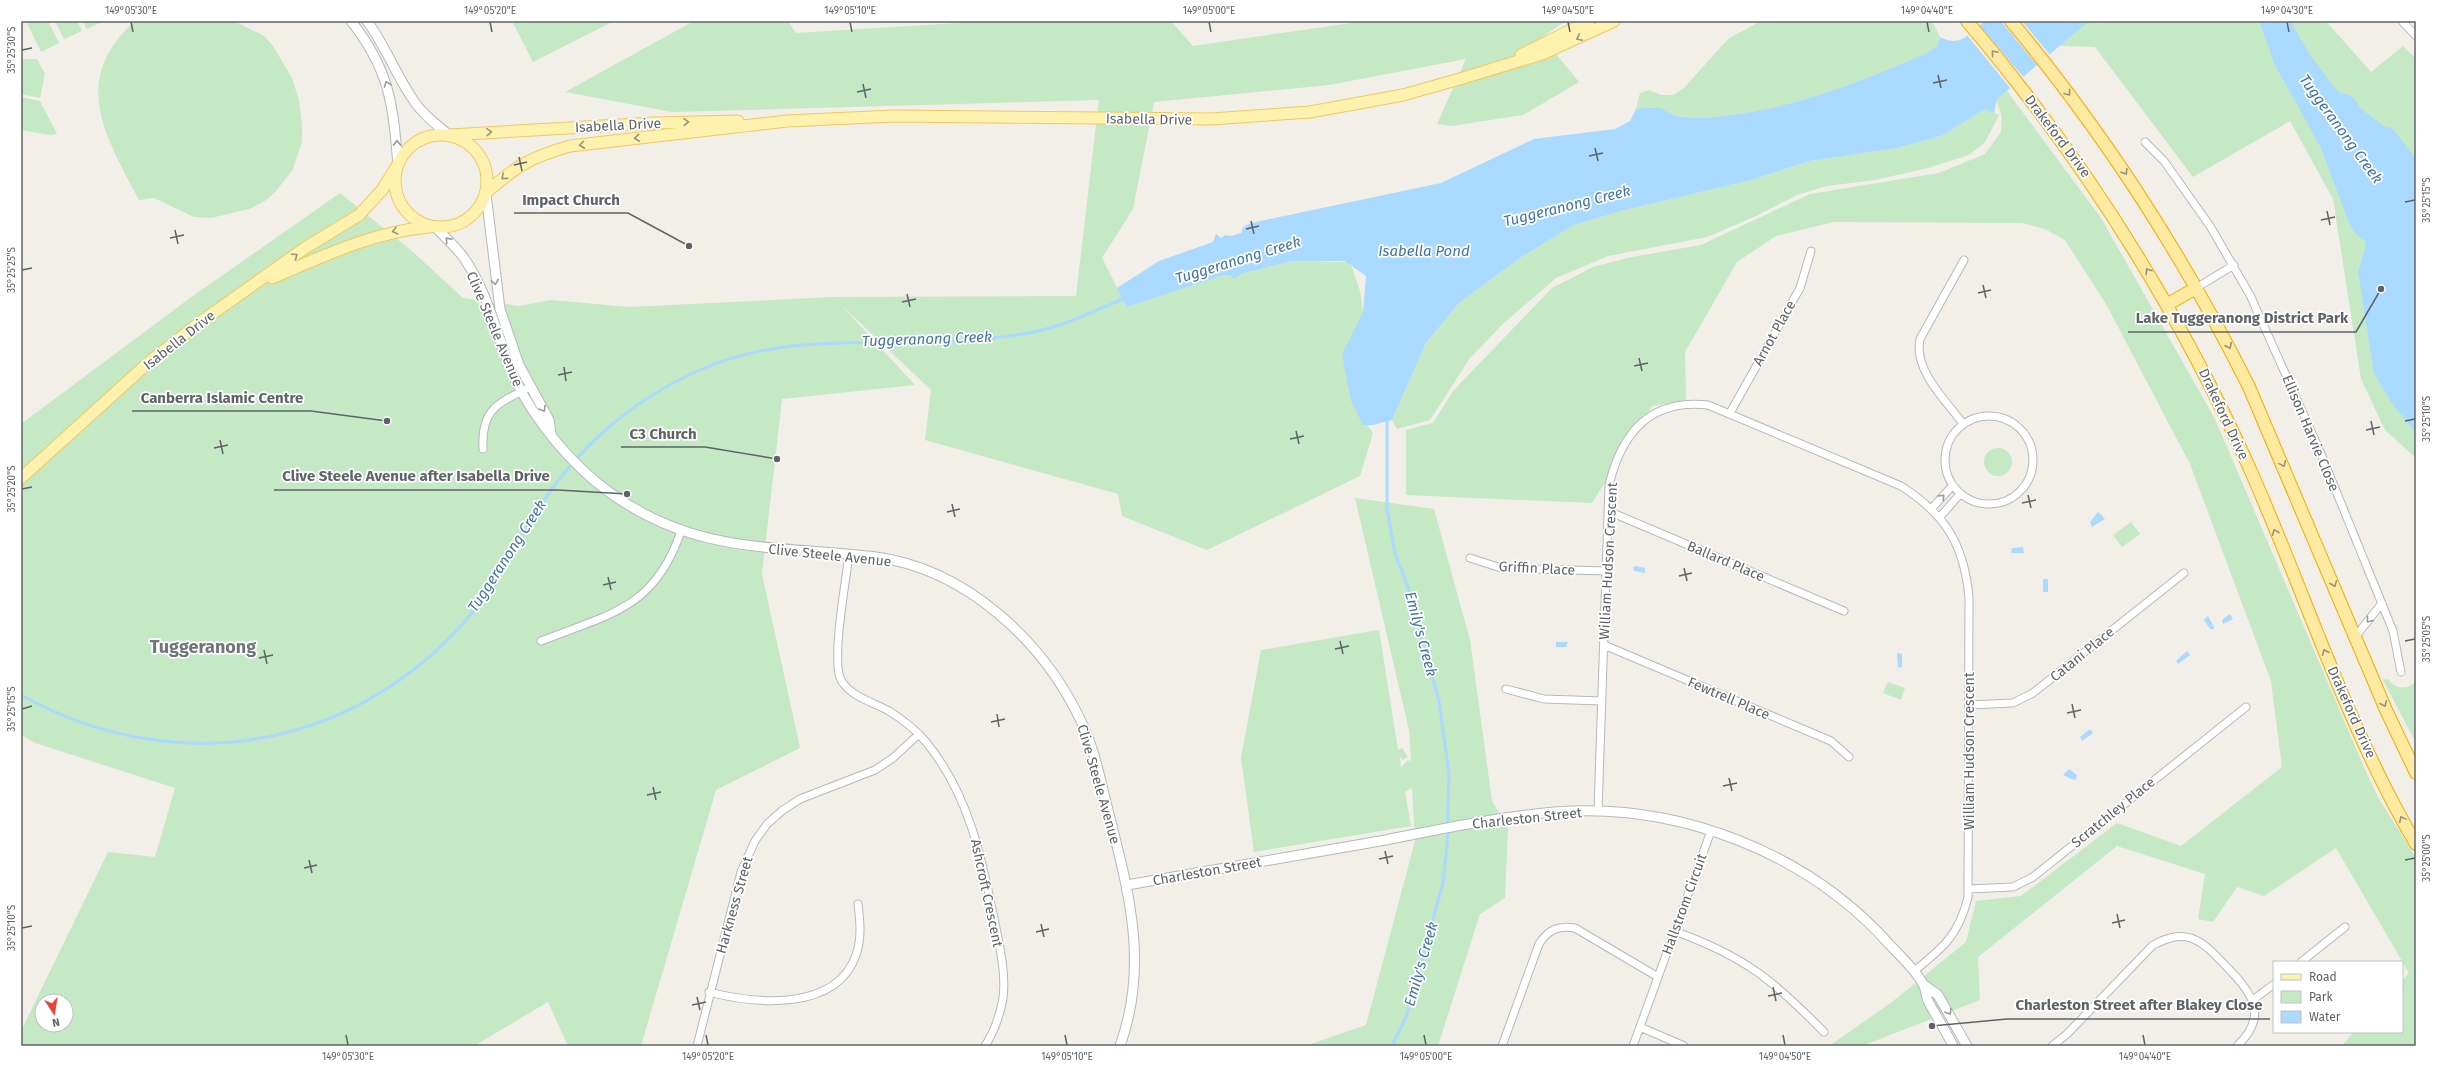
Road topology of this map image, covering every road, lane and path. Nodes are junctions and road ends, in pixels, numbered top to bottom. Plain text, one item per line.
1 (351, 21) edge
2 (367, 21) edge
3 (1589, 21) edge
4 (1614, 21) edge
5 (2011, 21) edge
6 (2402, 21) edge
7 (1968, 22) edge
8 (2416, 36) edge
9 (1504, 64) junction
10 (787, 121) junction
11 (449, 135) junction
12 (2145, 142) dead end
13 (398, 165) junction
14 (486, 193) junction
15 (435, 226) junction
16 (1811, 251) dead end
17 (1964, 260) dead end
18 (2234, 265) junction
19 (252, 286) junction
20 (2196, 288) junction
21 (2168, 304) junction
22 (515, 367) junction
23 (525, 389) junction
24 (1730, 413) junction
25 (1963, 424) junction
26 (483, 450) dead end
27 (21, 478) edge
28 (1953, 486) junction
29 (1960, 494) junction
30 (1932, 508) junction
31 (1608, 511) junction
32 (1940, 517) junction
33 (681, 531) junction
34 (849, 555) junction
35 (1470, 558) dead end
36 (1606, 571) junction
37 (2184, 573) dead end
38 (2382, 603) junction
39 (1844, 611) dead end
40 (2356, 636) junction
41 (541, 641) dead end
42 (1604, 645) junction
43 (2401, 672) dead end
44 (1506, 689) dead end
45 (1602, 700) junction
46 (1969, 705) junction
47 (2246, 707) dead end
48 (919, 734) junction
49 (1849, 757) dead end
50 (2416, 773) edge
51 (1598, 811) junction
52 (1711, 831) junction
53 (2416, 844) edge
54 (1127, 885) junction
55 (1969, 889) junction
56 (858, 904) dead end
57 (2345, 928) dead end
58 (1674, 931) junction
59 (2303, 961) edge
60 (1914, 971) junction
61 (1658, 977) junction
62 (1924, 985) junction
63 (2273, 985) edge
64 (709, 992) junction
65 (2253, 1000) junction
66 (1640, 1027) junction
67 (1824, 1032) dead end
68 (2056, 1045) edge
69 (697, 1046) edge
70 (985, 1046) edge
71 (1120, 1046) edge
72 (1502, 1046) edge
73 (1633, 1046) edge
74 (1684, 1046) edge
75 (1954, 1046) edge
76 (1968, 1046) edge
77 (2237, 1046) edge

13 -> 1 street
2 - 11 street
3 - 9 main road, Isabella Drive
4 -> 9 main road, Isabella Drive
5 -> 20 highway
6 - 8 street
21 -> 7 highway, Drakeford Drive
9 - 10 main road, Isabella Drive
11 -> 10 main road, Isabella Drive
10 -> 14 main road, Isabella Drive
11 - 13 main road
11 - 14 main road
12 - 18 street, Ellison Harvie Close
13 - 15 main road
19 -> 13 main road, Isabella Drive
14 - 15 main road
14 -> 22 street, Clive Steele Avenue
15 -> 19 main road, Isabella Drive
22 -> 15 street, Clive Steele Avenue
16 - 24 street, Arnot Place
17 - 25 street
18 - 20 street
18 - 38 street, Ellison Harvie Close
19 - 27 main road, Isabella Drive
20 - 21 highway
20 -> 40 highway
53 -> 21 highway, Drakeford Drive
22 - 23 street, Clive Steele Avenue
23 - 26 street
23 - 33 street, Clive Steele Avenue
24 - 30 street, William Hudson Crescent
24 - 31 street, William Hudson Crescent
25 - 28 street
25 - 29 street
28 - 29 street
30 -> 28 street
29 - 32 street
30 - 32 street, William Hudson Crescent
31 - 36 street, William Hudson Crescent
31 - 39 street, Ballard Place
32 - 46 street, William Hudson Crescent
33 - 34 street, Clive Steele Avenue
33 - 41 street
34 - 48 street, Ashcroft Crescent
34 - 54 street, Clive Steele Avenue
35 - 36 street, Griffin Place
36 - 42 street, William Hudson Crescent
37 - 46 street, Catani Place
38 -> 40 street
38 - 43 street, Ellison Harvie Close
40 -> 50 highway
42 - 45 street, William Hudson Crescent
42 - 49 street, Fewtrell Place
44 - 45 street
45 - 51 street, William Hudson Crescent
46 - 55 street, William Hudson Crescent
47 - 55 street, Scratchley Place
48 - 64 street, Harkness Street
48 - 70 street, Ashcroft Crescent
51 - 52 street, Charleston Street
51 - 54 street, Charleston Street
52 - 58 street, Hallstrom Circuit
52 - 60 street, Charleston Street
54 - 71 street, Clive Steele Avenue
55 - 60 street, William Hudson Crescent
56 - 64 street
57 - 59 street
58 - 61 street, Hallstrom Circuit
58 - 67 street
60 - 62 street, Charleston Street
61 - 66 street, Hallstrom Circuit
61 - 72 street
62 - 75 street, Charleston Street
62 -> 76 street, Charleston Street
63 - 65 street
64 - 69 street, Harkness Street
65 - 68 street
65 - 77 street
66 - 73 street, Hallstrom Circuit
66 - 74 street

